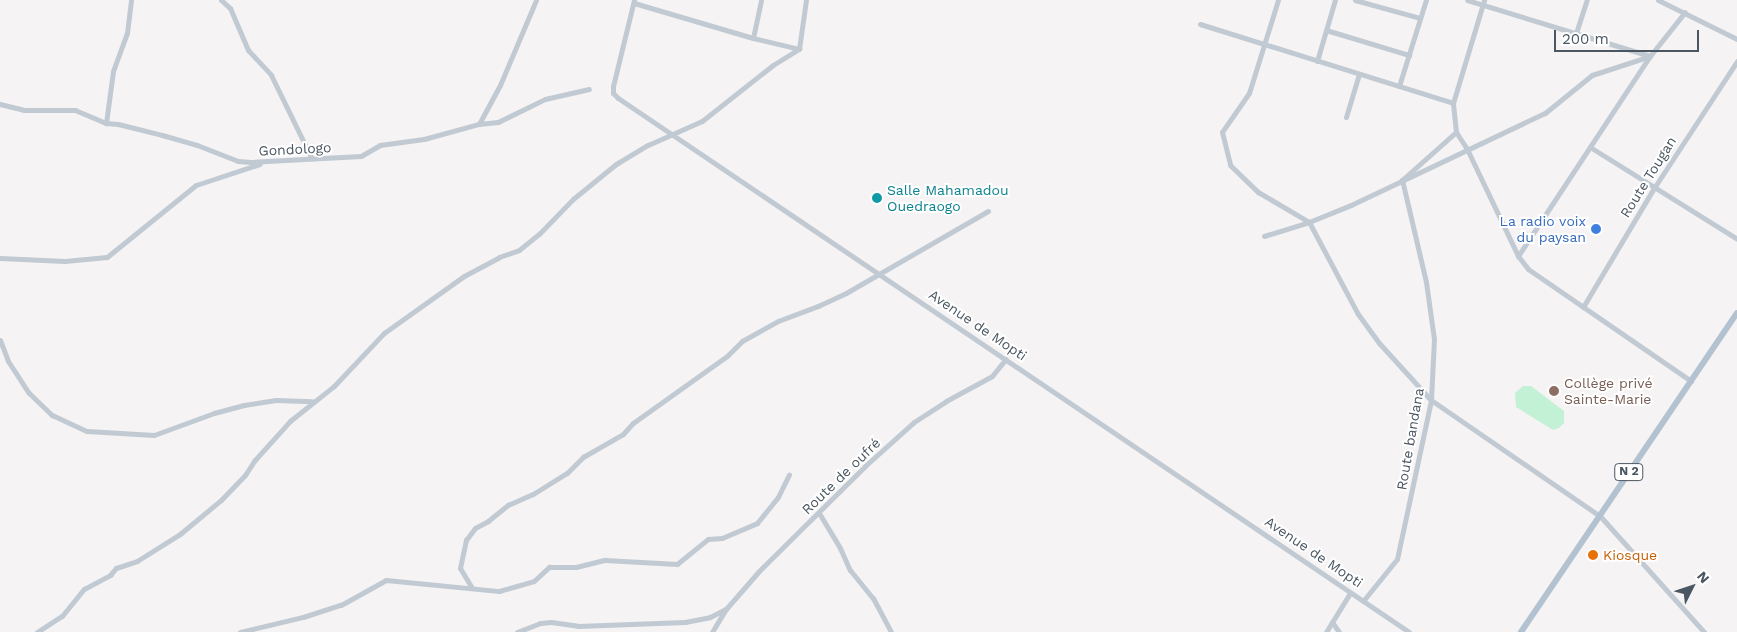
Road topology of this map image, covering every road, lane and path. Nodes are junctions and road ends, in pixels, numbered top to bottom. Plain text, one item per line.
1 (131, 0) edge
2 (221, 0) edge
3 (536, 0) edge
4 (761, 0) edge
5 (806, 0) edge
6 (1278, 0) edge
7 (1335, 0) edge
8 (1355, 0) edge
9 (1426, 0) edge
10 (1467, 0) edge
11 (1587, 0) edge
12 (1658, 0) edge
13 (634, 1) edge
14 (1483, 2) edge
15 (1685, 12) junction
16 (1420, 18) junction
17 (1200, 24) dead end
18 (1326, 30) junction
19 (1576, 33) junction
20 (753, 38) junction
21 (1737, 39) edge
22 (1264, 44) junction
23 (799, 49) junction
24 (1409, 55) junction
25 (1650, 56) junction
26 (1317, 61) junction
27 (1737, 61) edge
28 (1359, 74) junction
29 (1399, 86) junction
30 (589, 89) dead end
31 (1453, 103) junction
32 (0, 104) edge
33 (1346, 117) dead end
34 (106, 124) junction
35 (478, 124) junction
36 (1456, 132) junction
37 (673, 135) junction
38 (1590, 147) junction
39 (1467, 149) junction
40 (312, 159) junction
41 (266, 162) junction
42 (1402, 180) junction
43 (1654, 188) junction
44 (988, 211) dead end
45 (1309, 222) junction
46 (1264, 236) dead end
47 (1737, 239) edge
48 (1518, 256) junction
49 (0, 258) edge
50 (880, 274) junction
51 (1583, 307) junction
52 (1737, 313) edge
53 (0, 340) edge
54 (1006, 359) junction
55 (1691, 381) junction
56 (1430, 400) junction
57 (312, 401) junction
58 (789, 474) dead end
59 (819, 513) junction
60 (1600, 516) junction
61 (472, 588) junction
62 (1350, 592) junction
63 (1363, 601) junction
64 (726, 609) junction
65 (1332, 622) junction
66 (1402, 630) edge
67 (37, 632) edge
68 (240, 632) edge
69 (517, 632) edge
70 (712, 632) edge
71 (891, 632) edge
72 (1326, 632) edge
73 (1339, 632) edge
74 (1409, 632) edge
75 (1521, 632) edge
76 (1704, 632) edge

1 - 34 street
2 - 40 street
3 - 35 street
4 - 20 street
5 - 23 street
6 - 22 street
7 - 18 street
8 - 16 street
9 - 16 street
10 - 14 street
11 - 19 street
12 - 15 street
13 - 20 street
13 - 37 street, Avenue de Mopti
14 - 19 street
14 - 31 street
15 - 21 street
15 - 25 street
16 - 24 street
17 - 22 street
18 - 24 street
18 - 26 street
19 - 25 street
20 - 23 street
22 - 26 street
22 - 45 street
23 - 37 street
24 - 29 street
25 - 38 street
25 - 39 street
26 - 28 street
27 - 43 street, Route Tougan
28 - 29 street
28 - 33 street
29 - 31 street
30 - 35 street, Gondologo
31 - 36 street
32 - 34 street, Gondologo
34 - 41 street, Gondologo
35 - 40 street, Gondologo
36 - 39 street
36 - 42 street
37 - 50 street, Avenue de Mopti
37 - 57 street
38 - 43 street
38 - 48 street
39 - 42 street
39 - 48 street
40 - 41 street, Gondologo
41 - 49 street
42 - 45 street
42 - 56 street, Route bandana
43 - 47 street
43 - 51 street, Route Tougan
44 - 50 street
45 - 46 street
45 - 56 street
48 - 51 street
50 - 54 street, Avenue de Mopti
50 - 61 street
51 - 55 street
52 - 55 main road, N 2
53 - 57 street
54 - 59 street, Route de oufré
54 - 62 street, Avenue de Mopti
55 - 60 main road, N 2
56 - 60 street
56 - 63 street, Route bandana
57 - 67 street
58 - 61 street
59 - 64 street, Route de oufré
59 - 71 street
60 - 75 main road, N 2
60 - 76 street
61 - 68 street
62 - 63 street, Avenue de Mopti
62 - 65 street
63 - 66 street, Avenue de Mopti
64 - 69 street
64 - 70 street, Route de oufré
65 - 72 street
65 - 73 street
66 - 74 street, Avenue de Mopti

